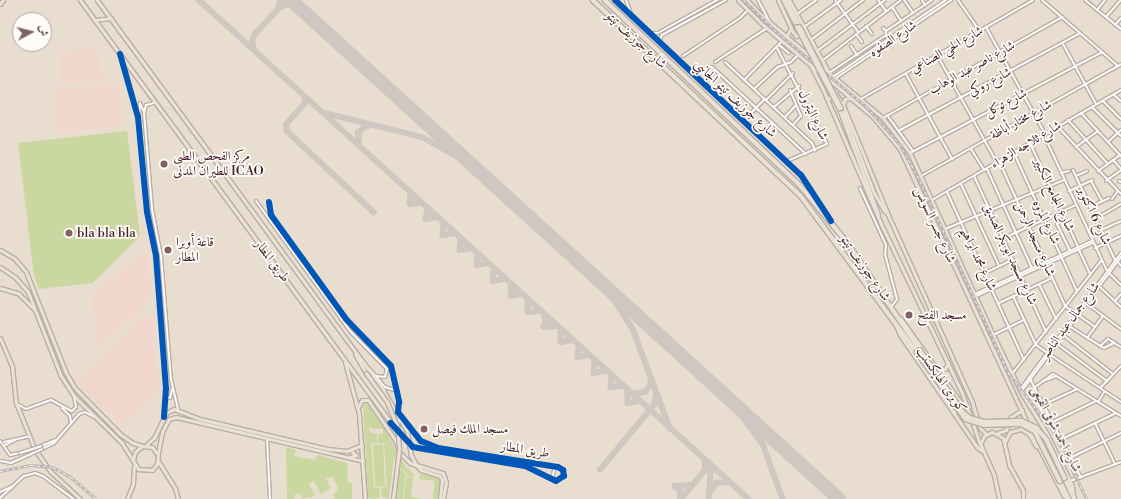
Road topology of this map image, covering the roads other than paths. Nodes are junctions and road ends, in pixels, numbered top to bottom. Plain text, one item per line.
1 (3, 0) edge
2 (80, 0) edge
3 (97, 0) edge
4 (593, 0) edge
5 (605, 0) edge
6 (615, 0) edge
7 (626, 0) edge
8 (717, 0) edge
9 (726, 0) edge
10 (738, 0) edge
11 (747, 0) edge
12 (758, 0) edge
13 (778, 0) edge
14 (783, 0) edge
15 (786, 0) edge
16 (790, 0) edge
17 (816, 0) edge
18 (835, 0) edge
19 (841, 0) edge
20 (864, 0) edge
21 (878, 0) edge
22 (885, 0) edge
23 (902, 0) edge
24 (922, 0) edge
25 (932, 0) edge
26 (946, 0) edge
27 (951, 0) edge
28 (958, 0) edge
29 (1033, 0) edge
30 (1042, 0) edge
31 (1086, 0) edge
32 (1091, 0) edge
33 (1105, 0) edge
34 (1121, 0) edge
35 (837, 3) junction
36 (881, 3) junction
37 (1089, 3) junction
38 (0, 4) edge
39 (925, 5) junction
40 (892, 7) junction
41 (1097, 10) junction
42 (748, 11) junction
43 (886, 11) junction
44 (913, 13) junction
45 (845, 14) junction
46 (631, 15) junction
47 (796, 15) junction
48 (1062, 17) junction
49 (1106, 17) junction
50 (110, 18) junction
51 (1121, 18) edge
52 (95, 20) junction
53 (901, 21) junction
54 (770, 24) junction
55 (853, 24) junction
56 (1115, 25) junction
57 (797, 26) junction
58 (866, 26) junction
59 (986, 27) junction
60 (767, 28) junction
61 (791, 28) junction
62 (803, 28) junction
63 (883, 28) dead end
64 (1121, 29) edge
65 (980, 31) junction
66 (660, 32) junction
67 (886, 32) junction
68 (650, 33) junction
69 (857, 33) junction
70 (1080, 33) junction
71 (872, 34) dead end
72 (662, 35) junction
73 (786, 37) junction
74 (811, 40) junction
75 (659, 42) junction
76 (782, 42) junction
77 (862, 42) dead end
78 (1063, 44) junction
79 (778, 46) junction
80 (851, 46) dead end
81 (817, 51) junction
82 (1102, 52) junction
83 (789, 53) dead end
84 (1000, 53) junction
85 (120, 54) junction
86 (798, 55) junction
87 (857, 55) junction
88 (937, 55) junction
89 (683, 56) dead end
90 (823, 60) junction
91 (715, 62) dead end
92 (725, 62) dead end
93 (788, 63) junction
94 (810, 65) junction
95 (1120, 65) edge
96 (1075, 66) junction
97 (712, 67) dead end
98 (1010, 72) junction
99 (793, 73) junction
100 (829, 73) junction
101 (841, 73) junction
102 (906, 73) junction
103 (835, 77) junction
104 (744, 80) junction
105 (951, 80) junction
106 (1085, 84) junction
107 (799, 86) junction
108 (754, 89) junction
109 (790, 90) junction
110 (1121, 90) edge
111 (1022, 94) junction
112 (1114, 94) junction
113 (919, 96) junction
114 (961, 98) junction
115 (852, 99) junction
116 (861, 99) junction
117 (765, 100) junction
118 (828, 100) junction
119 (1103, 101) junction
120 (1121, 101) edge
121 (156, 104) junction
122 (1096, 104) junction
123 (796, 105) junction
124 (841, 107) junction
125 (1092, 107) junction
126 (756, 108) junction
127 (774, 108) junction
128 (872, 108) junction
129 (869, 112) junction
130 (144, 113) junction
131 (1033, 113) junction
132 (1081, 113) junction
133 (887, 115) junction
134 (929, 115) junction
135 (138, 117) junction
136 (785, 118) junction
137 (883, 118) junction
138 (1121, 119) edge
139 (974, 120) junction
140 (1068, 120) junction
141 (743, 121) junction
142 (793, 125) junction
143 (1057, 126) junction
144 (900, 130) junction
145 (1121, 130) edge
146 (1098, 131) junction
147 (1118, 133) junction
148 (1044, 134) junction
149 (1121, 136) edge
150 (940, 137) junction
151 (1086, 139) junction
152 (984, 141) junction
153 (1108, 142) junction
154 (1030, 143) junction
155 (1076, 147) junction
156 (971, 148) junction
157 (815, 150) junction
158 (913, 151) junction
159 (1014, 152) junction
160 (910, 153) junction
161 (806, 154) junction
162 (1120, 156) edge
163 (952, 159) junction
164 (1113, 160) junction
165 (787, 161) junction
166 (998, 162) junction
167 (1108, 164) junction
168 (985, 170) junction
169 (1074, 170) dead end
170 (1121, 170) edge
171 (1069, 171) dead end
172 (1087, 171) dead end
173 (1098, 171) junction
174 (1061, 173) junction
175 (921, 176) junction
176 (974, 176) junction
177 (1076, 176) junction
178 (1064, 180) junction
179 (923, 181) junction
180 (1106, 181) junction
181 (918, 184) junction
182 (961, 184) junction
183 (1050, 186) junction
184 (1080, 186) junction
185 (860, 188) dead end
186 (927, 188) junction
187 (1069, 191) junction
188 (921, 192) junction
189 (947, 192) junction
190 (1118, 192) junction
191 (1033, 193) junction
192 (1121, 194) edge
193 (1109, 198) dead end
194 (1016, 199) junction
195 (1112, 199) dead end
196 (932, 200) junction
197 (256, 201) dead end
198 (1102, 201) junction
199 (269, 202) dead end
200 (1121, 204) edge
201 (1003, 205) junction
202 (1076, 206) junction
203 (1090, 207) junction
204 (989, 210) junction
205 (1062, 212) junction
206 (976, 216) junction
207 (1095, 219) junction
208 (1045, 220) junction
209 (831, 221) junction
210 (1121, 221) edge
211 (961, 222) junction
212 (1057, 224) dead end
213 (881, 227) junction
214 (1029, 227) junction
215 (945, 229) junction
216 (1101, 230) junction
217 (1016, 233) junction
218 (1121, 236) edge
219 (1002, 239) junction
220 (1092, 242) junction
221 (1106, 242) junction
222 (1078, 248) junction
223 (1095, 248) junction
224 (0, 250) edge
225 (1070, 251) junction
226 (1121, 253) edge
227 (1062, 256) junction
228 (1121, 257) edge
229 (1012, 260) junction
230 (1101, 261) junction
231 (1116, 261) junction
232 (1046, 263) junction
233 (0, 266) edge
234 (999, 266) junction
235 (1121, 266) edge
236 (1032, 268) junction
237 (1108, 272) junction
238 (985, 273) junction
239 (966, 274) junction
240 (1090, 274) junction
241 (1020, 275) junction
242 (959, 278) junction
243 (1052, 278) junction
244 (968, 280) junction
245 (962, 284) junction
246 (1040, 284) junction
247 (1121, 285) edge
248 (1098, 286) junction
249 (0, 288) edge
250 (992, 288) junction
251 (1026, 290) junction
252 (1077, 291) junction
253 (1121, 294) edge
254 (975, 295) junction
255 (1013, 296) junction
256 (331, 298) junction
257 (328, 301) junction
258 (1115, 301) junction
259 (998, 303) junction
260 (1086, 303) junction
261 (892, 306) junction
262 (1065, 306) junction
263 (1121, 307) edge
264 (37, 314) junction
265 (1076, 314) junction
266 (1103, 316) junction
267 (900, 318) junction
268 (346, 319) junction
269 (1056, 319) junction
270 (1024, 320) junction
271 (343, 321) junction
272 (894, 322) junction
273 (1069, 326) junction
274 (1009, 327) junction
275 (1095, 327) junction
276 (1121, 329) edge
277 (1046, 332) junction
278 (993, 335) junction
279 (1062, 335) junction
280 (0, 338) edge
281 (1087, 338) junction
282 (349, 344) junction
283 (1056, 344) junction
284 (1116, 344) junction
285 (1036, 345) junction
286 (1100, 346) junction
287 (1121, 347) edge
288 (1047, 353) junction
289 (345, 360) junction
290 (1024, 360) junction
291 (363, 363) junction
292 (948, 363) junction
293 (1121, 366) edge
294 (938, 368) junction
295 (1012, 374) junction
296 (1113, 374) junction
297 (376, 376) junction
298 (1030, 379) junction
299 (1107, 380) junction
300 (1035, 387) junction
301 (172, 388) junction
302 (1077, 388) junction
303 (1100, 389) junction
304 (397, 391) junction
305 (1020, 391) junction
306 (1104, 392) junction
307 (74, 396) junction
308 (166, 396) junction
309 (1097, 401) junction
310 (1121, 402) edge
311 (16, 403) junction
312 (1045, 404) junction
313 (61, 407) junction
314 (358, 407) junction
315 (178, 410) junction
316 (1022, 410) junction
317 (953, 411) junction
318 (398, 412) junction
319 (1116, 413) junction
320 (1121, 416) edge
321 (164, 417) junction
322 (98, 419) junction
323 (1053, 422) junction
324 (391, 423) junction
325 (1095, 423) junction
326 (71, 424) junction
327 (1041, 424) junction
328 (253, 431) junction
329 (1031, 431) junction
330 (261, 432) junction
331 (986, 434) junction
332 (998, 434) junction
333 (1047, 434) junction
334 (1121, 434) edge
335 (29, 436) junction
336 (252, 436) junction
337 (259, 437) junction
338 (267, 438) junction
339 (57, 439) junction
340 (1062, 440) junction
341 (1104, 442) junction
342 (2, 443) edge
343 (1004, 443) junction
344 (980, 444) junction
345 (362, 445) junction
346 (1038, 445) junction
347 (144, 446) junction
348 (410, 446) junction
349 (440, 448) junction
350 (452, 450) junction
351 (343, 451) junction
352 (982, 451) junction
353 (1041, 451) junction
354 (440, 452) junction
355 (451, 454) junction
356 (158, 455) junction
357 (346, 457) junction
358 (1070, 458) junction
359 (1, 460) edge
360 (158, 461) junction
361 (363, 461) junction
362 (521, 461) junction
363 (134, 462) junction
364 (1121, 462) edge
365 (538, 464) junction
366 (1115, 464) junction
367 (416, 465) junction
368 (520, 465) junction
369 (555, 466) junction
370 (533, 470) junction
371 (1081, 478) junction
372 (552, 479) junction
373 (1069, 481) junction
374 (16, 485) junction
375 (0, 492) edge
376 (1073, 495) junction
377 (0, 498) edge
378 (1068, 498) edge
379 (73, 499) edge
380 (80, 499) edge
381 (127, 499) edge
382 (178, 499) edge
383 (270, 499) edge
384 (365, 499) edge
385 (393, 499) edge
386 (440, 499) edge
387 (443, 499) edge
388 (999, 499) edge
389 (1024, 499) edge
390 (1075, 499) edge

1 - 38 main road
2 - 52 main road, طريق المطار
3 - 50 main road, طريق المطار
4 - 272 highway, شارع جوزيف تيتو
5 - 209 highway, شارع جوزيف تيتو
6 - 46 street, شارع جوزيف تيتو الجانبي
7 - 46 street
8 - 66 street
9 - 72 street
10 - 42 main road, شارع جسر السويس
11 - 54 main road, شارع جسر السويس
12 - 54 street
13 - 61 main road
14 - 57 main road
15 - 57 main road
16 - 47 main road
17 - 47 street
18 - 35 street
19 - 35 street
20 - 45 street
21 - 36 street
22 - 36 street
23 - 40 street
23 - 44 street
24 - 39 street
25 - 39 street
26 - 101 street, شارع الصفوه
27 - 101 street, شارع الصفوه
28 - 65 street
29 - 59 street, شارع الحي الصناعي
30 - 48 street
31 - 37 street
32 - 37 street
33 - 41 street
34 - 49 street
35 - 45 street
35 - 62 street
36 - 43 street
36 - 55 street
37 - 41 street
39 - 44 street
40 - 43 street
40 - 53 street
41 - 49 street
42 - 60 main road, شارع جسر السويس
42 - 89 street
43 - 58 street
44 - 53 street
45 - 55 street
45 - 74 street
46 - 68 street, شارع جوزيف تيتو الجانبي
47 - 62 main road
48 - 70 street
48 - 84 street, شارع ناصر عبد الوهاب
49 - 56 street
50 - 52 main road
50 - 282 main road, طريق المطار
51 - 56 street
52 - 85 main road, طريق المطار
53 - 67 street
54 - 73 main road, شارع جسر السويس
55 - 69 street
55 - 81 street
56 - 64 street
57 - 124 main road, bridge
58 - 69 street
58 - 71 street
59 - 65 street, شارع الحي الصناعي
59 - 84 street
60 - 76 main road, شارع جسر السويس
60 - 91 street
61 - 62 main road
61 - 73 main road
62 - 74 main road
63 - 67 street
65 - 88 street, شارع الحي الصناعي
66 - 68 street
66 - 72 street
67 - 87 street
68 - 75 street, شارع جوزيف تيتو الجانبي
69 - 77 street
69 - 90 street
70 - 78 street, شارع روكي
70 - 82 street
72 - 75 street
73 - 100 main road, شارع جسر السويس
74 - 81 main road
75 - 141 street, شارع جوزيف تيتو الجانبي
76 - 79 street
76 - 86 main road, شارع جسر السويس
78 - 96 street
78 - 98 street, شارع روكي
79 - 83 street
79 - 93 street, شارع البترول
79 - 104 street
80 - 87 street
81 - 90 main road
82 - 95 street
82 - 96 street, شارع توكل
84 - 98 street
84 - 105 street, شارع ناصر عبد الوهاب
85 - 121 main road, طريق المطار
85 - 135 street
86 - 93 street
86 - 94 main road, شارع جسر السويس
87 - 100 street
88 - 102 street, شارع الحي الصناعي
88 - 105 street, شارع مسجد الرحمن
90 - 100 main road
92 - 104 street
93 - 99 street, شارع البترول
93 - 108 street
94 - 115 main road, شارع جسر السويس
94 - 118 main road
95 - 106 street, شارع مختار أباظة
96 - 106 street
96 - 111 street, شارع توكل
97 - 126 street
98 - 111 street
98 - 114 street, شارع روكي
99 - 107 street, شارع البترول
99 - 117 street
100 - 103 main road, شارع جسر السويس
101 - 103 street, شارع الصفوه
102 - 113 street
102 - 116 street, شارع الحي الصناعي
103 - 116 main road, شارع جسر السويس
104 - 108 street
105 - 113 street, شارع ناصر عبد الوهاب
105 - 114 street, شارع مسجد الرحمن
106 - 122 street
106 - 131 street, شارع مختار أباظة
107 - 109 street
107 - 157 street, شارع البترول
108 - 117 street
109 - 123 street
109 - 127 street
110 - 112 street, شارع ثلاجه الزهراء
111 - 131 street
111 - 139 street, شارع توكل
112 - 119 street, شارع ثلاجه الزهراء
112 - 120 street
113 - 133 street, شارع ناصر عبد الوهاب
113 - 134 street
114 - 134 street, شارع روكي
114 - 139 street, شارع مسجد الرحمن
115 - 124 main road
115 - 129 main road, شارع جسر السويس
116 - 128 main road, شارع جسر السويس
117 - 126 street
117 - 127 street
118 - 124 main road
118 - 213 main road
119 - 122 street, شارع ثلاجه الزهراء
119 - 138 street
121 - 130 street
121 - 289 main road, طريق المطار
122 - 125 street, شارع ثلاجه الزهراء
123 - 136 street
123 - 142 street
124 - 213 main road
124 - 331 main road
125 - 132 street, شارع ثلاجه الزهراء
125 - 147 street
126 - 141 street
126 - 161 street
127 - 136 street
128 - 129 main road
128 - 137 main road, شارع جسر السويس
129 - 181 main road, شارع جسر السويس
130 - 135 street
130 - 301 street
131 - 148 street
131 - 152 street, شارع مختار أباظة
132 - 140 street, شارع ثلاجه الزهراء
132 - 146 street
133 - 137 street, شارع ناصر عبد الوهاب
133 - 144 street
134 - 144 street, شارع روكي
134 - 150 street
135 - 308 street
136 - 142 street
137 - 160 main road, شارع جسر السويس
139 - 150 street, شارع توكل
139 - 152 street, شارع مسجد الرحمن
140 - 143 street, شارع ثلاجه الزهراء
140 - 151 street
141 - 165 street, شارع جوزيف تيتو الجانبي
142 - 157 street
143 - 148 street, شارع ثلاجه الزهراء
143 - 155 street
144 - 158 street
145 - 147 street
146 - 151 street
146 - 153 street
147 - 149 street
147 - 153 street
148 - 154 street, شارع ثلاجه الزهراء
148 - 174 street
150 - 158 street, شارع توكل
150 - 163 street
151 - 155 street
151 - 167 street
152 - 156 street, شارع مختار أباظة
152 - 166 street, شارع مسجد الرحمن
153 - 162 street
154 - 159 street, شارع ثلاجه الزهراء
154 - 183 street, شارع الجامع الكبير
155 - 173 street
156 - 163 street, شارع مختار أباظة
156 - 168 street
157 - 161 street, شارع البترول
158 - 160 street, شارع توكل
159 - 166 street, شارع ثلاجه الزهراء
159 - 191 street, شارع المروه
160 - 175 main road, شارع جسر السويس
161 - 165 street, شارع البترول
162 - 164 street
163 - 175 street, شارع مختار أباظة
164 - 167 street
164 - 170 street
165 - 209 street, شارع جوزيف تيتو الجانبي
166 - 168 street, شارع ثلاجه الزهراء
166 - 194 street, شارع مسجد الرحمن
167 - 173 street
168 - 176 street, شارع ثلاجه الزهراء
168 - 201 street
169 - 177 street, شارع 6 اكتوبر
170 - 180 street
171 - 174 street
172 - 177 street
173 - 180 street
174 - 178 street
175 - 179 main road, شارع جسر السويس
176 - 182 street, شارع ثلاجه الزهراء
176 - 204 street, شارع مسجد ابو بكر الصديق
177 - 184 street, شارع 6 اكتوبر
178 - 183 street
178 - 187 street
179 - 181 main road
179 - 186 main road, شارع جسر السويس
180 - 190 street
181 - 188 main road, شارع جسر السويس
182 - 189 street, شارع ثلاجه الزهراء
182 - 206 street
183 - 191 street
183 - 205 street, شارع الجامع الكبير
184 - 187 street
184 - 198 street
184 - 203 street, شارع 6 اكتوبر
185 - 213 street
186 - 188 main road
186 - 196 main road, شارع جسر السويس
187 - 202 street
188 - 242 main road, شارع جسر السويس
189 - 196 street, شارع ثلاجه الزهراء
189 - 211 street, شارع محمد ابراهيم
190 - 192 street
190 - 195 street
191 - 194 street
191 - 208 street, شارع المروه
193 - 198 street
194 - 201 street
194 - 214 street, شارع مسجد الرحمن
196 - 215 main road, شارع جسر السويس
197 - 257 street
198 - 203 street
199 - 256 street
200 - 207 street
201 - 204 street
201 - 217 street
202 - 205 street
202 - 220 street
203 - 207 street, شارع 6 اكتوبر
204 - 206 street
204 - 219 street, شارع مسجد ابو بكر الصديق
205 - 208 street
205 - 222 street, شارع الجامع الكبير
206 - 211 street
206 - 234 street
207 - 216 street, شارع 6 اكتوبر
208 - 214 street
208 - 227 street, شارع المروه
209 - 261 highway, شارع جوزيف تيتو
210 - 216 street
211 - 215 street
211 - 238 street, شارع محمد ابراهيم
212 - 225 street
213 - 261 street
213 - 292 main road
214 - 217 street
214 - 232 street, شارع مسجد الرحمن
215 - 239 main road, شارع جسر السويس
216 - 221 street, شارع 6 اكتوبر
217 - 219 street
217 - 236 street
218 - 221 street
219 - 229 street, شارع مسجد ابو بكر الصديق
220 - 222 street
220 - 223 street
221 - 223 street
221 - 231 street, شارع 6 اكتوبر
222 - 225 street
222 - 227 street
222 - 240 street, شارع الجامع الكبير
223 - 230 street
224 - 347 main road
225 - 227 street
226 - 231 street, شارع جمال عبد الناصر
227 - 232 street
227 - 252 street, شارع المروه
228 - 231 street, شارع جمال عبد الناصر
229 - 234 street
229 - 241 street, شارع مسجد ابو بكر الصديق
230 - 237 street
230 - 240 street
231 - 235 street, شارع 6 اكتوبر
231 - 237 street, شارع جمال عبد الناصر
232 - 236 street
232 - 241 street
232 - 243 street, شارع مسجد الرحمن
233 - 264 main road
234 - 238 street
236 - 241 street
237 - 247 street
237 - 248 street, شارع جمال عبد الناصر
237 - 265 street, شارع جمال عبد الناصر
238 - 250 street, شارع محمد ابراهيم
239 - 242 main road
239 - 244 main road, شارع جسر السويس
240 - 252 street
241 - 250 street
241 - 251 street, شارع مسجد ابو بكر الصديق
242 - 245 main road, شارع جسر السويس
243 - 246 street
243 - 262 street, شارع مسجد الرحمن
244 - 245 main road
244 - 254 main road, شارع جسر السويس
245 - 316 main road, شارع جسر السويس
246 - 251 street
246 - 269 street
248 - 258 street
248 - 260 street, شارع جمال عبد الناصر
249 - 264 main road
250 - 254 street
250 - 259 street, شارع محمد ابراهيم
251 - 255 street
251 - 277 street, شارع مسجد ابو بكر الصديق
252 - 262 street
253 - 258 street
254 - 278 main road, شارع جسر السويس
255 - 259 street
255 - 270 street
256 - 257 street
256 - 268 street
257 - 271 street
258 - 263 street
259 - 274 street, شارع محمد ابراهيم
260 - 265 street, شارع جمال عبد الناصر
260 - 266 street
261 - 267 highway, شارع جوزيف تيتو
262 - 265 street
262 - 269 street
264 - 307 main road
265 - 273 street, شارع جمال عبد الناصر
265 - 275 street
265 - 288 street, شارع جمال عبد الناصر
266 - 275 street
266 - 276 street
267 - 294 main road, شارع جوزيف تيتو
267 - 376 highway, كوبرى الهايكستب, bridge
268 - 271 street
268 - 304 street
269 - 277 street
270 - 274 street
270 - 285 street
271 - 297 street
272 - 317 main road, شارع جوزيف تيتو
272 - 378 highway, كوبرى الهايكستب, bridge
273 - 279 street, شارع جمال عبد الناصر
273 - 281 street
274 - 278 street
274 - 290 street, شارع محمد ابراهيم
275 - 281 street
277 - 285 street
278 - 295 main road, شارع جسر السويس
279 - 283 street, شارع جمال عبد الناصر
279 - 296 street
280 - 311 main road
281 - 286 street
282 - 291 main road, طريق المطار
282 - 385 main road, bridge
283 - 288 street, شارع جمال عبد الناصر
283 - 299 street
284 - 286 street
284 - 286 street
284 - 287 street
285 - 288 street
285 - 290 street
288 - 298 street, شارع جمال عبد الناصر
288 - 303 street
288 - 305 street, شارع جمال عبد الناصر
289 - 314 main road
289 - 324 main road, طريق المطار
290 - 295 street
291 - 297 street
291 - 318 main road, طريق المطار
292 - 294 main road
292 - 344 main road
293 - 296 street
294 - 317 main road, شارع جوزيف تيتو
295 - 305 main road, شارع جسر السويس
296 - 299 street
297 - 304 street
298 - 300 street, شارع احمد شوقى القيعى
298 - 305 street, شارع جمال عبد الناصر
299 - 303 street
300 - 302 street
300 - 312 street, شارع احمد شوقى القيعى
301 - 308 street
301 - 315 street
302 - 309 street
302 - 312 street
303 - 306 street
304 - 318 street
305 - 327 main road, شارع جسر السويس
306 - 309 street
306 - 310 street
307 - 313 street
307 - 322 main road
308 - 321 street
309 - 319 street
309 - 323 street
311 - 313 street
311 - 335 main road
312 - 323 street, شارع احمد شوقى القيعى
313 - 326 street
314 - 345 main road
314 - 367 main road
315 - 321 main road
315 - 328 main road
316 - 329 main road, شارع جسر السويس
316 - 332 main road
317 - 352 main road, شارع جوزيف تيتو
318 - 324 main road
318 - 348 main road
318 - 349 street, طريق المطار
319 - 320 street
319 - 325 street
321 - 347 main road
322 - 326 street
322 - 363 main road
323 - 340 street, شارع احمد شوقى القيعى
324 - 348 street, طريق المطار
325 - 340 street
325 - 341 street
326 - 339 street
327 - 329 main road
327 - 333 main road, شارع جسر السويس
328 - 330 main road
328 - 336 main road
329 - 346 main road, شارع جسر السويس
330 - 337 main road
330 - 351 main road
331 - 332 main road
331 - 344 main road
332 - 343 main road
333 - 346 main road
333 - 373 main road, شارع جسر السويس
334 - 341 street
335 - 342 street
335 - 380 main road
336 - 337 main road
336 - 356 main road
337 - 338 main road
338 - 357 main road
338 - 383 street
339 - 342 street, bridge
339 - 359 street, bridge
340 - 358 street, شارع احمد شوقى القيعى
341 - 358 street
341 - 366 street
343 - 353 main road
343 - 389 main road
344 - 352 main road
345 - 351 main road
345 - 361 main road
346 - 353 main road, شارع جسر السويس
347 - 356 main road
347 - 363 main road
348 - 354 street, طريق المطار
348 - 367 main road
349 - 350 street, طريق المطار
349 - 354 street
350 - 355 street
350 - 362 street, طريق المطار
351 - 357 main road
352 - 388 main road
353 - 378 main road, شارع جسر السويس
354 - 355 street, طريق المطار
355 - 368 street, طريق المطار
356 - 360 main road
357 - 361 main road
358 - 371 street, شارع احمد شوقى القيعى
360 - 363 main road
360 - 382 main road
361 - 384 main road
362 - 365 street, طريق المطار
362 - 368 street
363 - 381 main road
364 - 366 street
365 - 369 street, طريق المطار
365 - 370 street
366 - 371 street
367 - 386 main road
367 - 387 main road
368 - 370 street, طريق المطار
369 - 372 street
369 - 372 street, طريق المطار
370 - 372 street, طريق المطار
371 - 373 street
373 - 376 main road, شارع جسر السويس
374 - 375 street
374 - 377 street
374 - 379 street
376 - 390 highway, كوبرى الهايكستب

